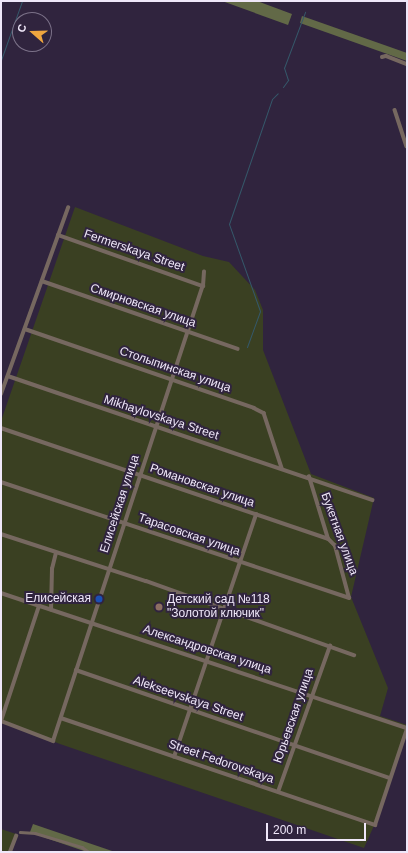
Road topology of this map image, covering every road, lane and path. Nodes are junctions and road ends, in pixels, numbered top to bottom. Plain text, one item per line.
1 (382, 58) dead end
2 (407, 64) edge
3 (395, 110) dead end
4 (407, 146) edge
5 (68, 208) dead end
6 (58, 235) junction
7 (204, 272) dead end
8 (42, 281) junction
9 (203, 286) junction
10 (25, 330) junction
11 (187, 332) junction
12 (238, 349) dead end
13 (8, 376) junction
14 (171, 380) junction
15 (1, 394) edge
16 (155, 427) junction
17 (1, 428) edge
18 (282, 468) junction
19 (141, 475) junction
20 (309, 477) junction
21 (1, 482) edge
22 (372, 500) dead end
23 (256, 515) junction
24 (126, 524) junction
25 (1, 534) edge
26 (328, 539) junction
27 (56, 553) junction
28 (240, 563) junction
29 (108, 570) junction
30 (1, 593) edge
31 (349, 598) joint
32 (39, 606) junction
33 (51, 610) junction
34 (224, 610) junction
35 (92, 624) junction
36 (330, 646) junction
37 (354, 655) dead end
38 (207, 661) junction
39 (76, 670) junction
40 (312, 695) junction
41 (190, 710) junction
42 (61, 718) junction
43 (1, 721) edge
44 (407, 729) edge
45 (294, 746) junction
46 (174, 757) junction
47 (389, 778) junction
48 (278, 792) junction
49 (20, 832) dead end
50 (16, 836) dead end
51 (10, 852) edge
52 (89, 852) edge

1 - 2 street
3 - 4 street
5 - 6 street
6 - 8 street
6 - 9 street, Fermerskaya Street
7 - 9 street, Елисейская улица
8 - 10 street
8 - 11 street, Смирновская улица
9 - 11 street, Елисейская улица
10 - 13 street
10 - 14 street, Столыпинская улица
11 - 12 street, Смирновская улица
11 - 14 street, Елисейская улица
13 - 15 street
13 - 16 street, Mikhaylovskaya Street
14 - 16 street, Елисейская улица
14 - 18 street, Столыпинская улица
16 - 18 street, Mikhaylovskaya Street
16 - 19 street, Елисейская улица
17 - 19 street, Романовская улица
18 - 20 street, Mikhaylovskaya Street
19 - 23 street, Романовская улица
19 - 24 street, Елисейская улица
20 - 22 street
20 - 26 street, Букетная улица
21 - 24 street, Тарасовская улица
23 - 26 street, Романовская улица
23 - 28 street
24 - 28 street, Тарасовская улица
24 - 29 street, Елисейская улица
25 - 27 street
26 - 31 street, Букетная улица
27 - 29 street
27 - 33 street
28 - 31 street, Тарасовская улица
28 - 34 street
29 - 34 street
29 - 35 street, Елисейская улица
30 - 32 street, Александровская улица
32 - 33 street, Александровская улица
32 - 43 street
33 - 35 street, Александровская улица
34 - 36 street
34 - 38 street
35 - 38 street, Александровская улица
35 - 39 street, Елисейская улица
36 - 37 street
36 - 40 street, Юрьевская улица
38 - 40 street, Александровская улица
38 - 41 street
39 - 41 street, Alekseevskaya Street
39 - 42 street, Елисейская улица
40 - 44 street, Александровская улица
40 - 45 street, Юрьевская улица
41 - 45 street, Alekseevskaya Street
41 - 46 street
42 - 43 street, Елисейская улица
42 - 46 street, Street Fedorovskaya
44 - 47 street
45 - 47 street, Alekseevskaya Street
45 - 48 street, Юрьевская улица
46 - 48 street, Street Fedorovskaya
47 - 48 street, Street Fedorovskaya
49 - 52 street
50 - 51 street

